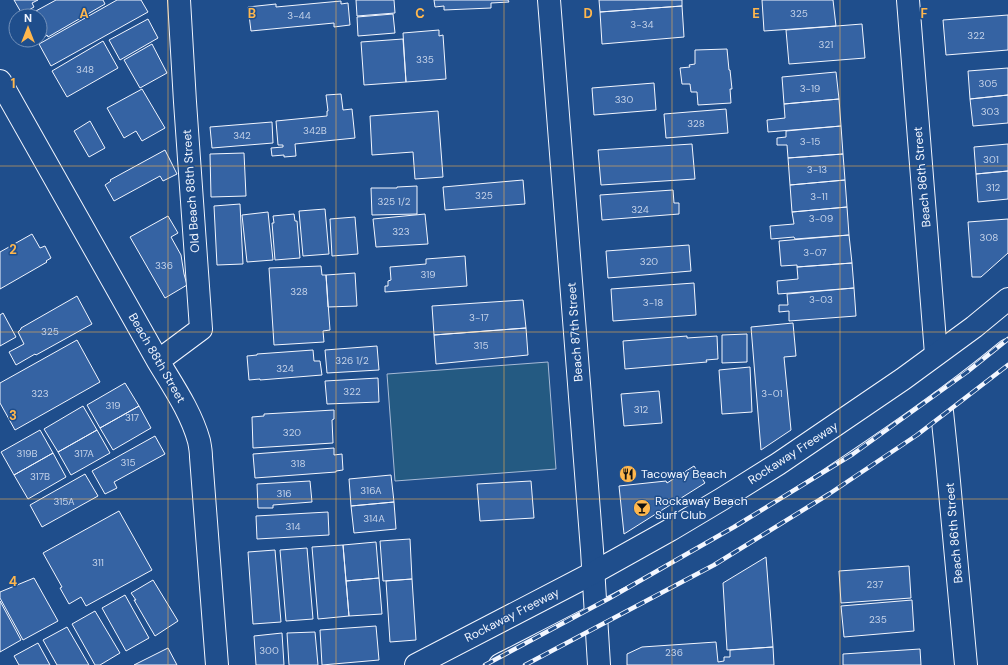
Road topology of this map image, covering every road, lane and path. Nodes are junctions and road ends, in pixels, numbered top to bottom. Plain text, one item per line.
1 (179, 0) edge
2 (549, 0) edge
3 (908, 0) edge
4 (0, 81) edge
5 (1008, 299) edge
6 (1008, 350) edge
7 (936, 354) junction
8 (158, 361) junction
9 (941, 402) junction
10 (593, 574) junction
11 (596, 616) junction
12 (217, 665) edge
13 (416, 665) edge
14 (500, 665) edge
15 (599, 665) edge
16 (966, 665) edge

1 - 8 street, Old Beach 88th Street
2 - 10 street, Beach 87th Street
3 - 7 street, Beach 86th Street
4 - 8 street, Beach 88th Street
5 - 7 street, Rockaway Freeway
6 - 9 street
7 - 10 street, Rockaway Freeway
8 - 12 street, Beach 88th Street
9 - 11 street
9 - 16 street, Beach 86th Street
10 - 11 street, Beach 87th Street
10 - 13 street, Rockaway Freeway
11 - 14 street
11 - 15 street, Beach 87th Street

